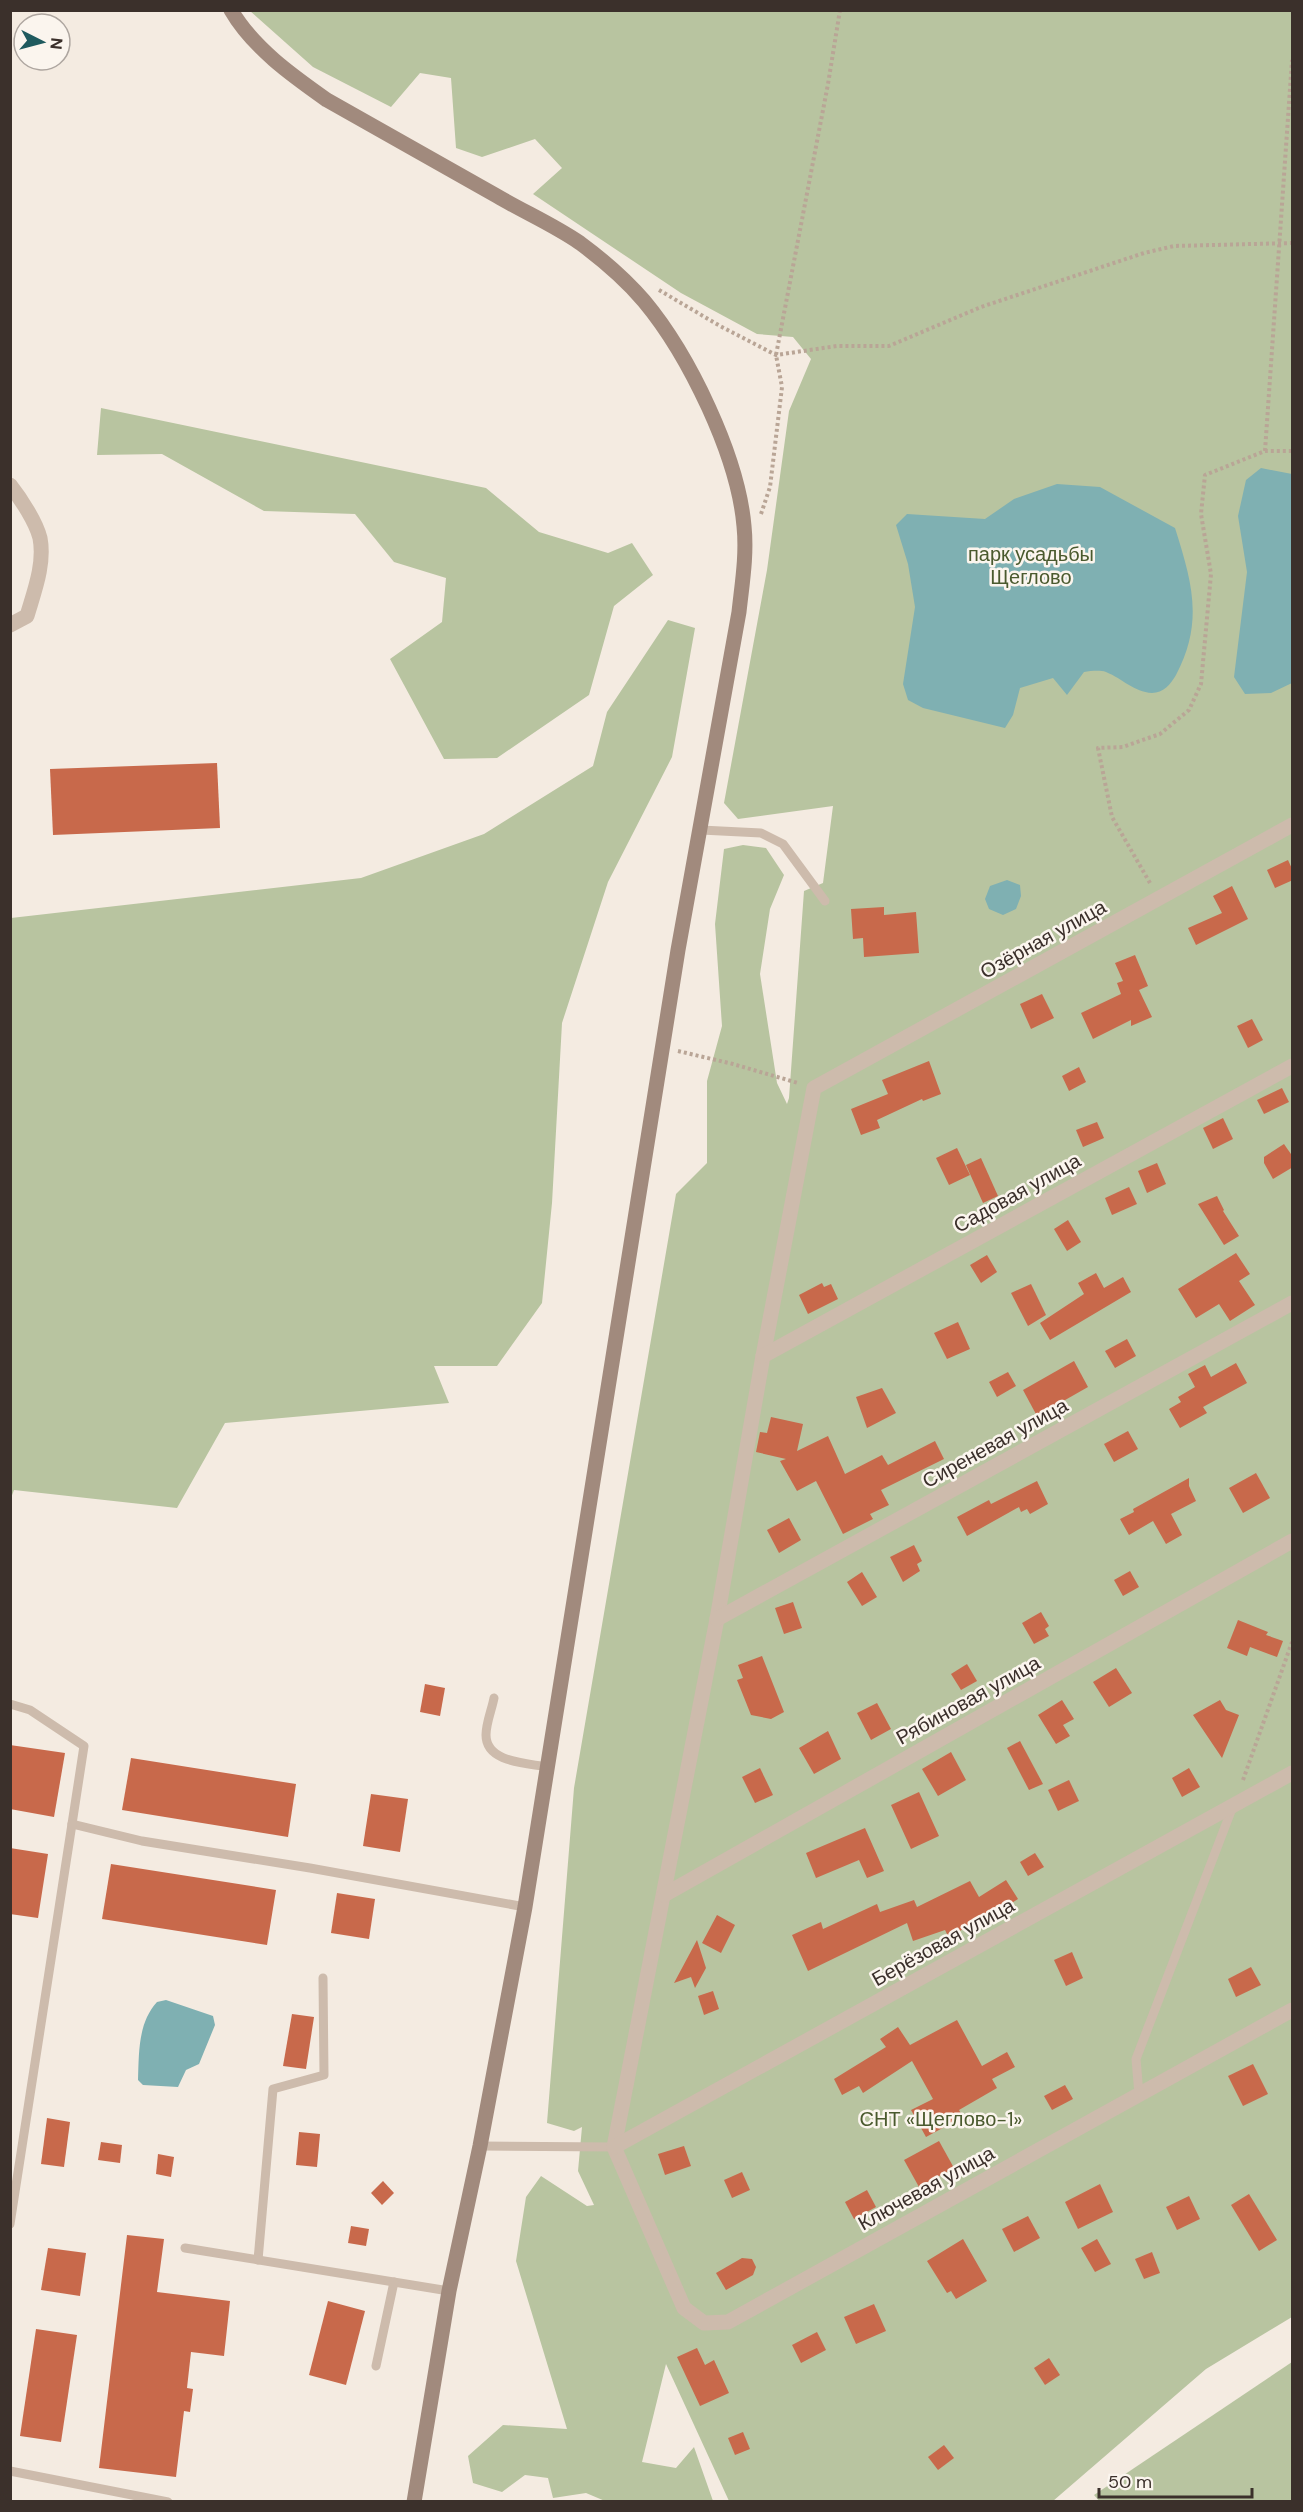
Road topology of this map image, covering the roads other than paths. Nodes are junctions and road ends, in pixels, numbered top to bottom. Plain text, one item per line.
1 (231, 10) edge
2 (10, 485) edge
3 (10, 625) edge
4 (1293, 825) edge
5 (701, 830) junction
6 (825, 901) dead end
7 (1293, 1066) edge
8 (1293, 1303) edge
9 (763, 1356) junction
10 (1293, 1541) edge
11 (717, 1619) junction
12 (494, 1698) dead end
13 (10, 1704) edge
14 (547, 1767) junction
15 (1293, 1773) edge
16 (1233, 1806) junction
17 (72, 1824) junction
18 (664, 1895) junction
19 (525, 1907) junction
20 (323, 1978) dead end
21 (1293, 2010) edge
22 (1139, 2094) junction
23 (480, 2146) junction
24 (614, 2148) junction
25 (10, 2224) edge
26 (185, 2248) dead end
27 (258, 2260) junction
28 (394, 2282) junction
29 (449, 2291) junction
30 (376, 2367) dead end
31 (10, 2471) edge
32 (168, 2502) edge
33 (414, 2502) edge

1 - 5 main road
2 - 3 street
4 - 9 street, Озёрная улица
5 - 6 lane
5 - 14 main road
7 - 9 street, Садовая улица
8 - 11 street, Сиреневая улица
9 - 11 street
10 - 18 street, Рябиновая улица
11 - 18 street
12 - 14 lane
13 - 17 lane
14 - 19 main road
15 - 16 street, Берёзовая улица
16 - 22 lane
16 - 24 street, Берёзовая улица
17 - 19 lane
17 - 25 lane
18 - 24 street
19 - 23 main road
20 - 27 lane
21 - 22 street, Ключевая улица
22 - 24 street, Ключевая улица
23 - 24 lane
23 - 29 main road
26 - 27 lane
27 - 28 lane
28 - 29 lane
28 - 30 lane
29 - 33 main road
31 - 32 lane

